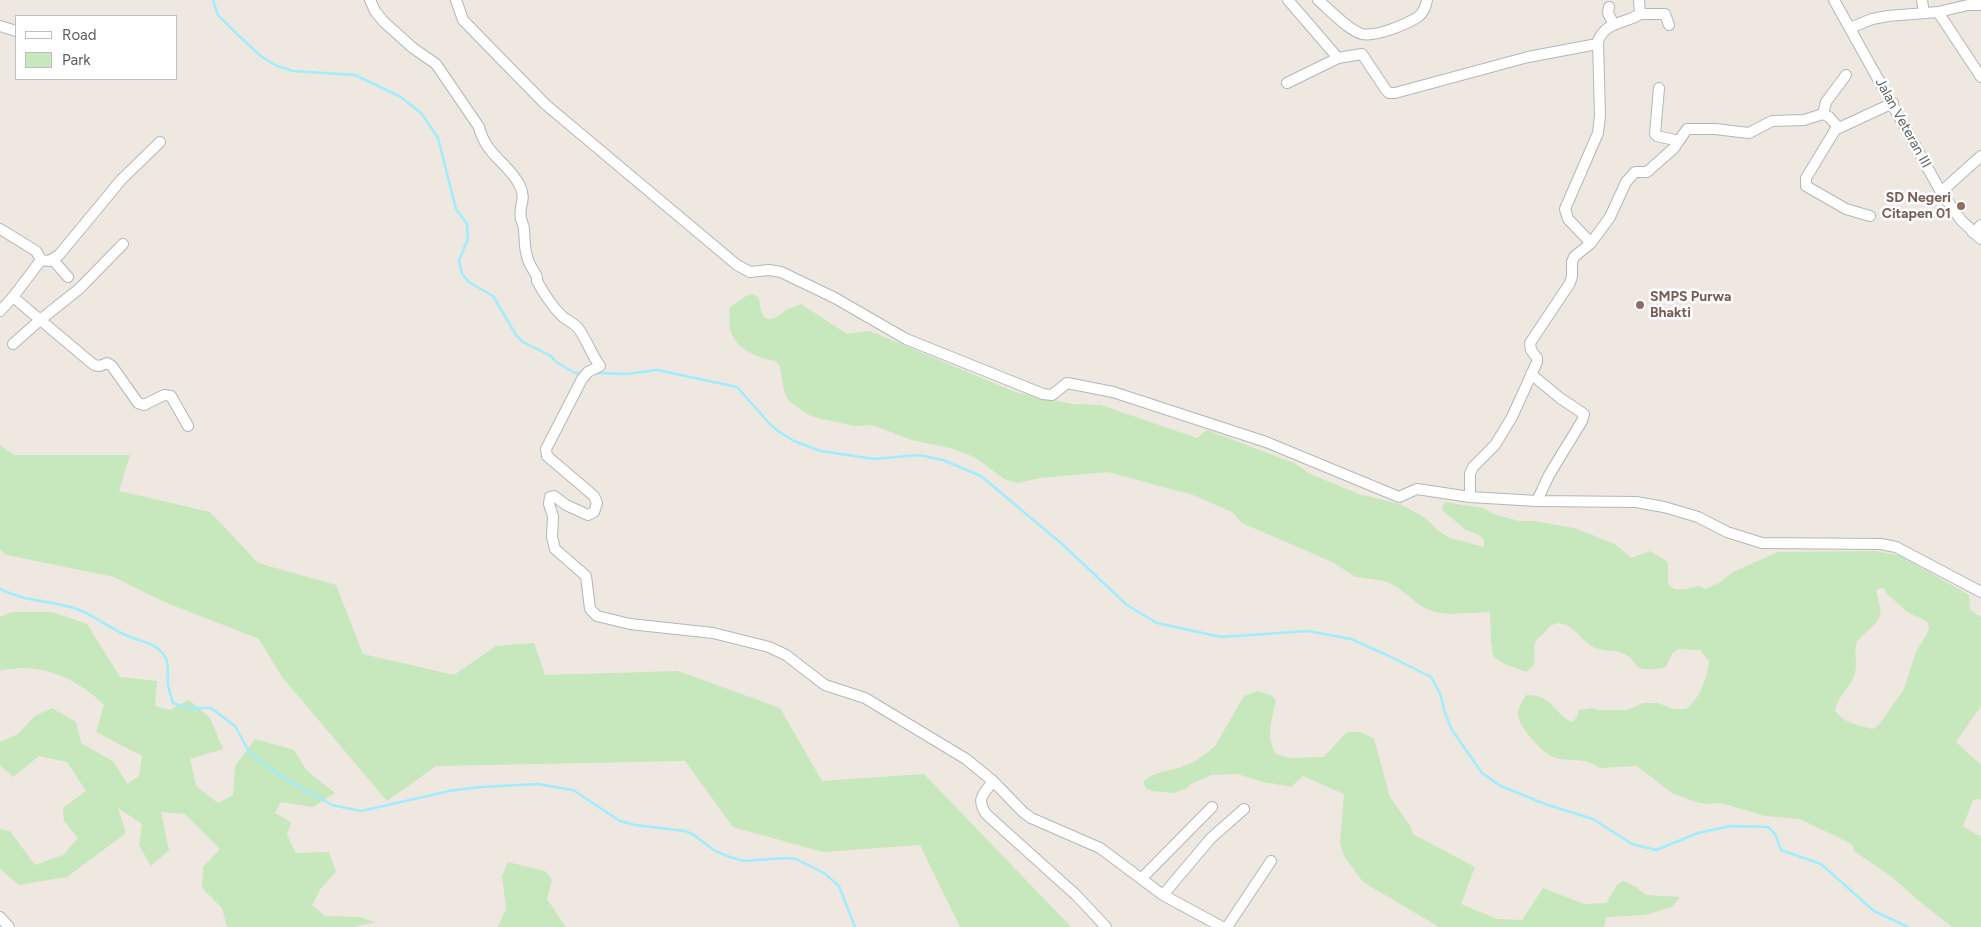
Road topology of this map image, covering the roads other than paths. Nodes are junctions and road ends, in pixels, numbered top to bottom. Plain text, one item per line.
1 (370, 0) edge
2 (456, 0) edge
3 (1288, 0) edge
4 (1318, 0) edge
5 (1427, 0) edge
6 (1639, 0) edge
7 (1834, 0) edge
8 (1922, 0) edge
9 (1981, 5) edge
10 (1609, 7) dead end
11 (1924, 12) junction
12 (1938, 12) junction
13 (1640, 14) junction
14 (1613, 24) junction
15 (1669, 25) dead end
16 (0, 26) edge
17 (1850, 28) junction
18 (15, 31) edge
19 (1597, 44) junction
20 (1338, 58) junction
21 (1846, 75) dead end
22 (1981, 77) edge
23 (1287, 83) dead end
24 (1660, 88) dead end
25 (1893, 103) junction
26 (1824, 114) junction
27 (1837, 127) junction
28 (1679, 141) junction
29 (160, 142) dead end
30 (1981, 156) edge
31 (1941, 192) junction
32 (1870, 216) dead end
33 (0, 229) edge
34 (1978, 232) edge
35 (1591, 243) junction
36 (123, 244) dead end
37 (40, 260) junction
38 (53, 260) junction
39 (68, 278) dead end
40 (13, 297) junction
41 (0, 311) edge
42 (40, 320) junction
43 (13, 344) dead end
44 (1531, 374) junction
45 (188, 426) dead end
46 (1470, 497) junction
47 (1538, 501) junction
48 (1981, 592) edge
49 (993, 782) junction
50 (1212, 807) dead end
51 (1244, 809) dead end
52 (1271, 861) dead end
53 (1142, 878) junction
54 (1163, 895) junction
55 (0, 917) edge
56 (9, 927) edge
57 (1106, 927) edge
58 (1222, 927) edge
59 (1227, 927) edge

1 - 49 street
2 - 46 street
3 - 20 street
4 - 5 street
6 - 13 street
7 - 17 street, Jalan Veteran III
8 - 11 street
9 - 12 street
10 - 14 street
11 - 12 street
11 - 17 street
12 - 22 street
13 - 14 street
13 - 15 street
14 - 19 street
16 - 18 street
17 - 25 street, Jalan Veteran III
19 - 20 street
19 - 35 street
20 - 23 street
21 - 26 street
24 - 28 street
25 - 27 street
25 - 31 street, Jalan Veteran III
26 - 27 street
26 - 28 street
27 - 32 street
28 - 35 street
29 - 38 street
30 - 31 street
31 - 34 street, Jalan Veteran III
33 - 37 street
35 - 44 street
36 - 42 street
37 - 38 street
37 - 40 street
38 - 39 street
40 - 41 street
40 - 42 street
42 - 43 street
42 - 45 street
44 - 46 street
44 - 47 street
46 - 47 street
47 - 48 street
49 - 53 street
49 - 57 street
50 - 53 street
51 - 54 street
52 - 59 street
53 - 54 street
54 - 58 street
55 - 56 street

